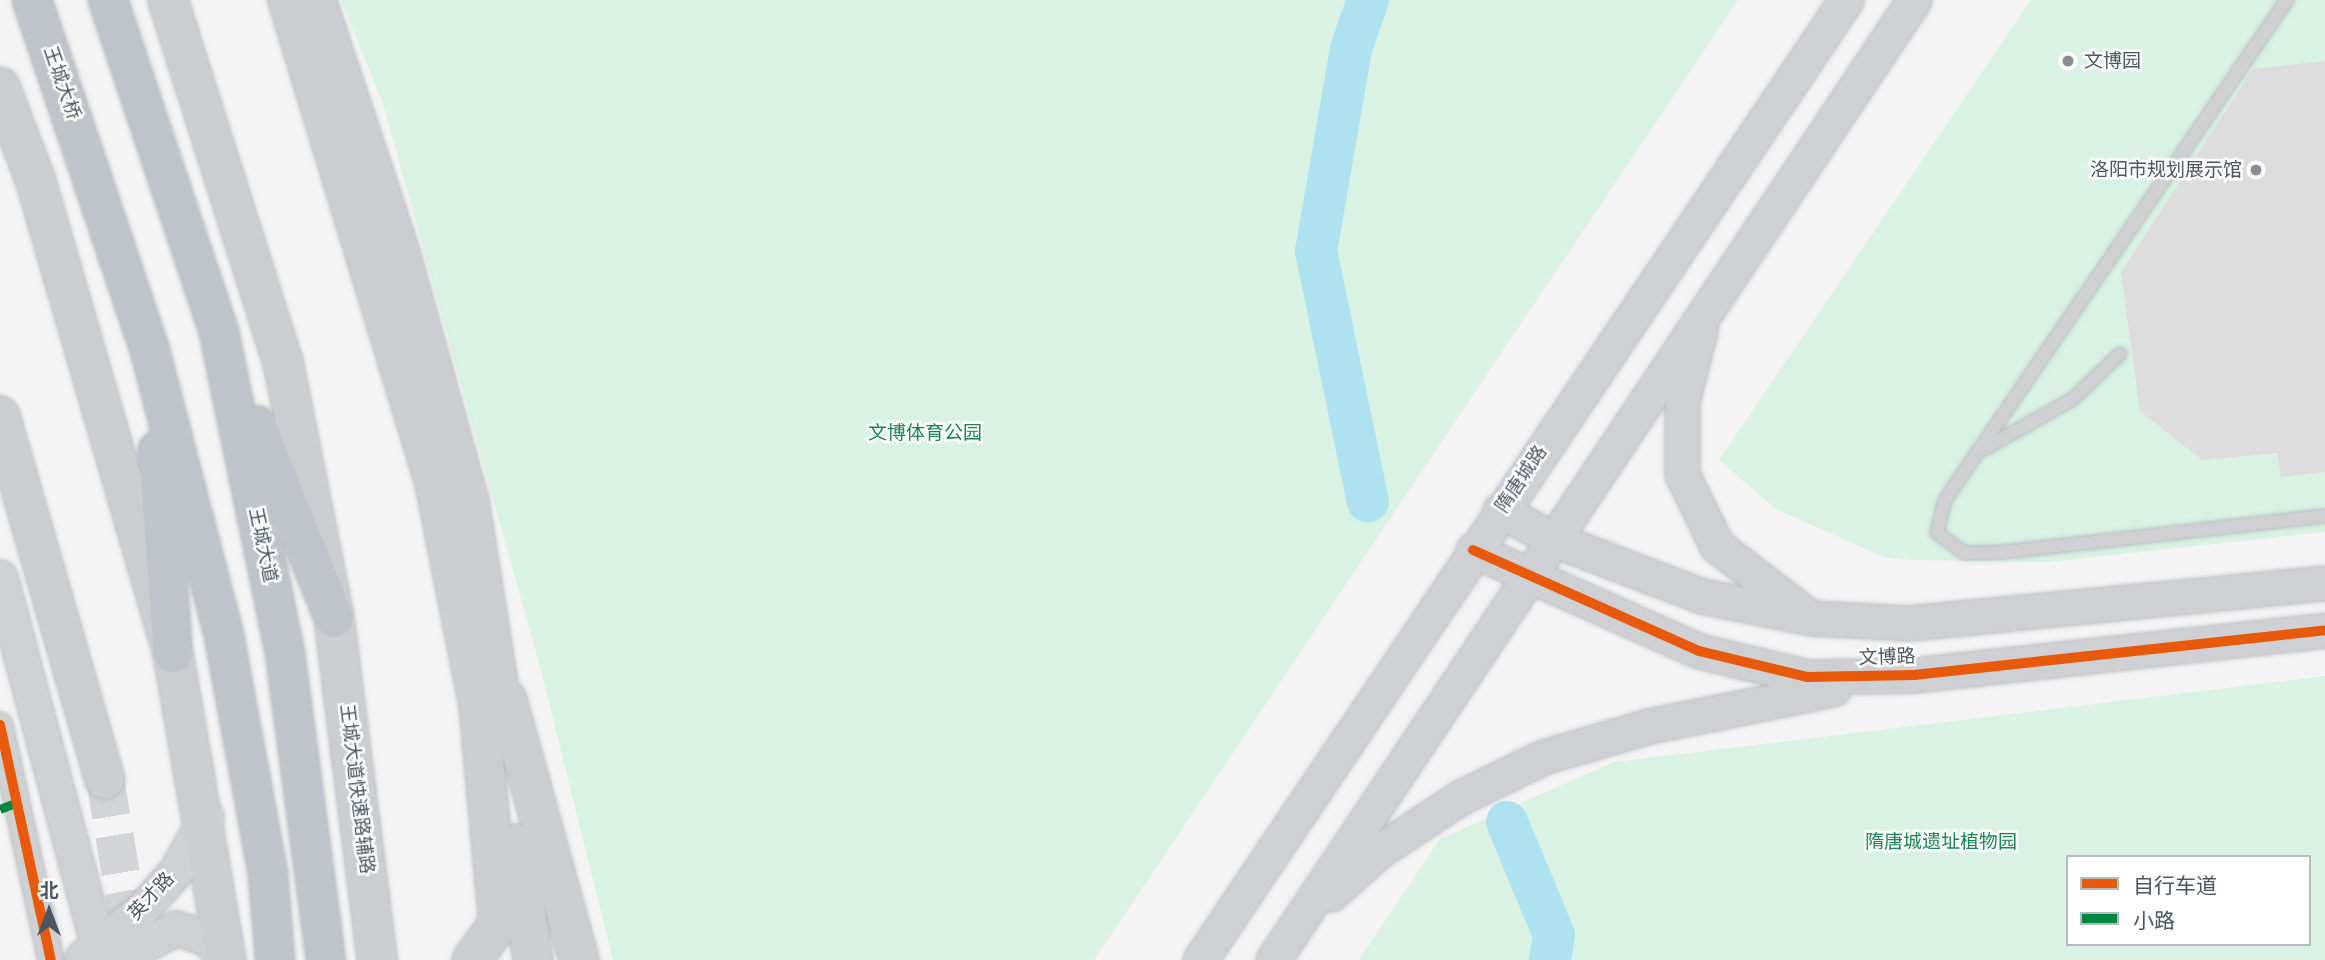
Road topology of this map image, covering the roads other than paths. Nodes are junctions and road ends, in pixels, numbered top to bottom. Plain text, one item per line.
1 (32, 0) edge
2 (108, 0) edge
3 (168, 0) edge
4 (288, 0) edge
5 (316, 0) edge
6 (1846, 0) edge
7 (1914, 0) edge
8 (2287, 0) edge
9 (0, 87) edge
10 (1705, 309) junction
11 (219, 332) junction
12 (150, 351) junction
13 (2120, 354) dead end
14 (0, 416) edge
15 (1978, 453) junction
16 (1500, 510) junction
17 (2325, 516) edge
18 (1550, 538) junction
19 (1473, 550) junction
20 (0, 577) edge
21 (1524, 578) junction
22 (2325, 583) edge
23 (334, 618) junction
24 (1811, 618) junction
25 (2325, 630) edge
26 (173, 653) junction
27 (1914, 675) junction
28 (501, 677) junction
29 (0, 725) edge
30 (104, 779) tunnel mouth
31 (8, 806) edge
32 (206, 817) junction
33 (1298, 923) junction
34 (98, 956) edge
35 (384, 958) edge
36 (51, 960) edge
37 (226, 960) edge
38 (275, 960) edge
39 (326, 960) edge
40 (472, 960) edge
41 (533, 960) edge
42 (579, 960) edge
43 (1200, 960) edge
44 (1273, 960) edge

1 - 12 highway, 王城大桥
2 - 11 highway, 王城大道
3 - 23 main road
4 - 40 main road
5 - 28 main road
6 - 16 main road, 隋唐城路
7 - 10 main road
8 - 15 lane
9 - 26 main road
10 - 18 main road
10 - 24 main road
11 - 23 highway
11 - 39 highway, 王城大道
12 - 26 highway
12 - 38 highway
13 - 15 lane
14 - 30 main road
15 - 17 lane
16 - 18 main road, 文博路
16 - 19 main road, 隋唐城路
18 - 21 main road
18 - 24 main road, 文博路
19 - 21 main road, 文博路
19 - 43 main road, 隋唐城路
20 - 34 main road
21 - 27 main road, 文博路
21 - 33 main road
22 - 24 main road, 文博路
23 - 35 main road, 王城大道快速路辅路
25 - 27 main road, 文博路
26 - 32 main road
27 - 33 main road
28 - 41 main road
28 - 42 main road
29 - 31 street
31 - 36 street
32 - 34 main road, 英才路
32 - 37 main road
33 - 44 main road
34 - 37 main road

